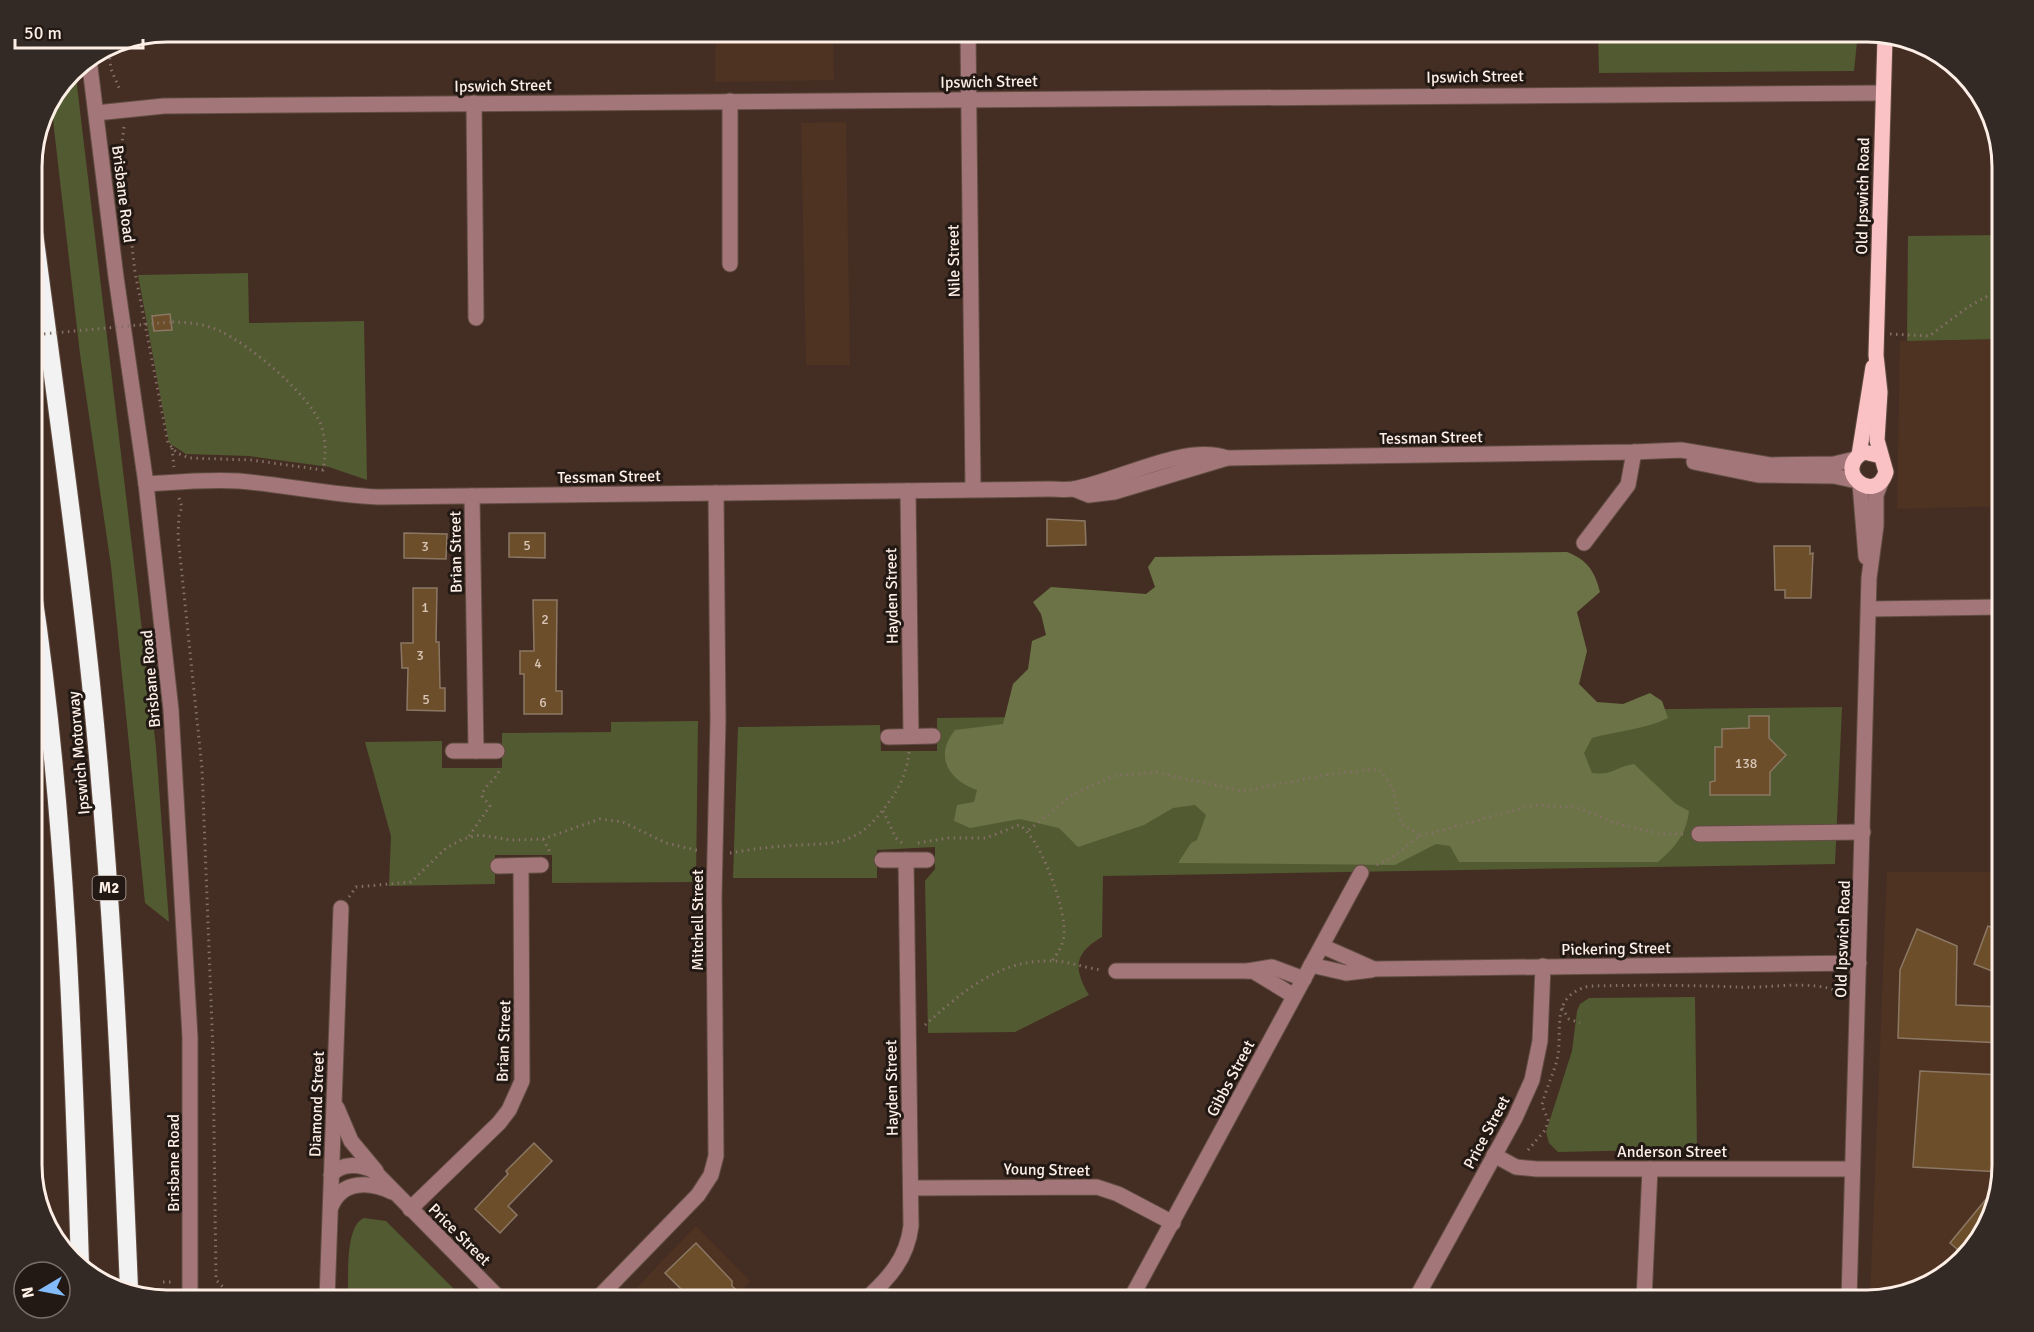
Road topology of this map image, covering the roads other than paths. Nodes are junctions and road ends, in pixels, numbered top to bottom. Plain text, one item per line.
1 (968, 42) edge
2 (1885, 43) edge
3 (90, 69) edge
4 (1883, 93) junction
5 (969, 99) junction
6 (730, 101) junction
7 (474, 104) junction
8 (96, 113) junction
9 (730, 264) dead end
10 (42, 291) edge
11 (476, 318) dead end
12 (1876, 355) junction
13 (1634, 452) junction
14 (1881, 456) junction
15 (1857, 457) junction
16 (1858, 482) junction
17 (1881, 482) junction
18 (146, 484) junction
19 (973, 489) junction
20 (908, 491) junction
21 (716, 494) junction
22 (472, 496) junction
23 (1584, 543) dead end
24 (1869, 578) junction
25 (1992, 607) edge
26 (1869, 609) junction
27 (42, 665) edge
28 (911, 736) junction
29 (933, 736) dead end
30 (888, 737) dead end
31 (476, 751) junction
32 (497, 751) road end
33 (453, 752) dead end
34 (1863, 832) junction
35 (1699, 834) road end
36 (882, 860) dead end
37 (906, 860) junction
38 (927, 860) dead end
39 (498, 866) dead end
40 (521, 866) junction
41 (541, 866) dead end
42 (1361, 873) road end
43 (341, 908) dead end
44 (1323, 946) junction
45 (1859, 963) junction
46 (1311, 965) junction
47 (1543, 966) junction
48 (1374, 969) junction
49 (1116, 971) road end
50 (1248, 971) junction
51 (1304, 979) junction
52 (1294, 996) junction
53 (334, 1100) junction
54 (1494, 1155) junction
55 (1650, 1169) junction
56 (1852, 1169) junction
57 (331, 1175) junction
58 (382, 1179) junction
59 (912, 1188) junction
60 (345, 1189) junction
61 (394, 1193) junction
62 (410, 1209) junction
63 (330, 1216) junction
64 (1173, 1223) junction
65 (80, 1254) edge
66 (129, 1284) edge
67 (190, 1290) edge
68 (327, 1290) edge
69 (491, 1290) edge
70 (606, 1290) edge
71 (876, 1290) edge
72 (1136, 1290) edge
73 (1420, 1290) edge
74 (1644, 1290) edge
75 (1849, 1290) edge

1 - 5 street, Nile Street
2 - 4 main road, Old Ipswich Road
3 - 8 street, Brisbane Road
4 - 5 street, Ipswich Street
4 - 12 main road, Old Ipswich Road
5 - 6 street, Ipswich Street
5 - 19 street, Nile Street
6 - 7 street, Ipswich Street
6 - 9 street
7 - 8 street, Ipswich Street
7 - 11 street
8 - 18 street, Brisbane Road
10 - 66 highway, Ipswich Motorway / M2, bridge
12 - 14 main road, Old Ipswich Road
12 - 15 main road, Old Ipswich Road
13 - 15 street, Tessman Street
13 - 16 street, Tessman Street
13 - 19 street, Tessman Street
13 - 23 street
14 - 15 main road
14 - 17 main road
15 - 16 main road
16 - 17 main road
16 - 24 street, Old Ipswich Road
17 - 24 street, Old Ipswich Road
18 - 22 street, Tessman Street
18 - 67 street, Brisbane Road
19 - 20 street, Tessman Street
20 - 21 street, Tessman Street
20 - 28 street, Hayden Street
21 - 22 street, Tessman Street
21 - 70 street, Mitchell Street
22 - 31 street, Brian Street
24 - 26 street, Old Ipswich Road
25 - 26 street
26 - 34 street, Old Ipswich Road
27 - 65 highway, Ipswich Motorway
28 - 29 street
28 - 30 street
31 - 32 street
31 - 33 street
34 - 35 street
34 - 45 street, Old Ipswich Road
36 - 37 street
37 - 38 street
37 - 59 street, Hayden Street
39 - 40 street
40 - 41 street
40 - 62 street, Brian Street
42 - 44 street, Gibbs Street
43 - 53 street, Diamond Street
44 - 46 street, Gibbs Street
44 - 48 street, Pickering Street
45 - 47 street, Pickering Street
45 - 56 street, Old Ipswich Road
46 - 48 street, Pickering Street
46 - 51 street, Gibbs Street
47 - 48 street, Pickering Street
47 - 54 street, Price Street
49 - 50 street
50 - 51 street
50 - 52 street
51 - 52 street, Gibbs Street
52 - 64 street, Gibbs Street
53 - 57 street, Diamond Street
53 - 58 street
54 - 55 street, Anderson Street
54 - 73 street, Price Street
55 - 56 street, Anderson Street
55 - 74 street
56 - 75 street, Old Ipswich Road
57 - 58 street, Price Street
57 - 60 street
57 - 63 street, Diamond Street
58 - 61 street, Price Street
59 - 64 street, Young Street
59 - 71 street, Hayden Street
60 - 61 street, Price Street
60 - 63 street
61 - 62 street, Price Street
62 - 69 street, Price Street
63 - 68 street, Diamond Street
64 - 72 street, Gibbs Street

